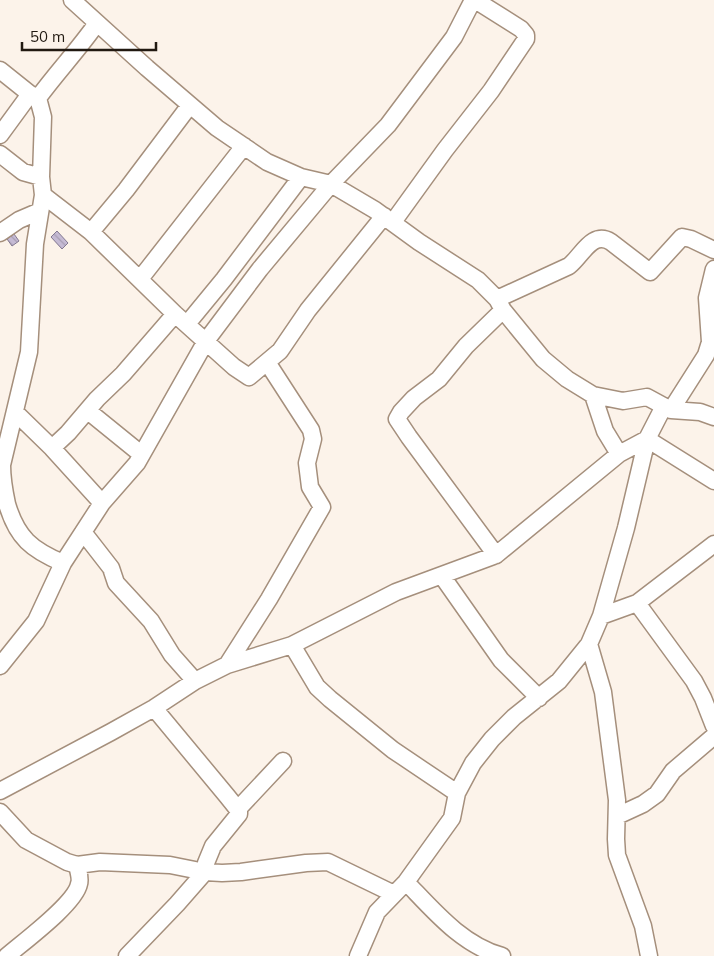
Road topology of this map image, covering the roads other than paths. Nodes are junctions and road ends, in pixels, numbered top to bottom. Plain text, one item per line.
1 (72, 0) edge
2 (474, 0) edge
3 (97, 23) junction
4 (0, 70) edge
5 (34, 96) junction
6 (190, 104) junction
7 (0, 135) edge
8 (244, 146) junction
9 (0, 154) edge
10 (41, 177) junction
11 (301, 177) junction
12 (331, 184) junction
13 (41, 203) junction
14 (389, 219) junction
15 (0, 232) edge
16 (91, 232) junction
17 (714, 250) edge
18 (714, 270) edge
19 (140, 279) junction
20 (500, 305) junction
21 (181, 319) junction
22 (206, 341) junction
23 (267, 362) junction
24 (593, 395) junction
25 (667, 408) junction
26 (88, 411) junction
27 (14, 412) junction
28 (714, 417) edge
29 (647, 439) junction
30 (52, 448) junction
31 (141, 454) junction
32 (619, 454) junction
33 (714, 481) edge
34 (102, 503) junction
35 (83, 532) junction
36 (714, 544) edge
37 (496, 555) junction
38 (63, 563) junction
39 (442, 576) junction
40 (637, 603) junction
41 (601, 616) junction
42 (589, 644) junction
43 (292, 645) junction
44 (227, 665) junction
45 (0, 666) edge
46 (195, 681) junction
47 (539, 698) junction
48 (154, 708) junction
49 (714, 726) edge
50 (714, 736) edge
51 (283, 761) dead end
52 (0, 791) edge
53 (457, 793) junction
54 (238, 809) junction
55 (0, 812) edge
56 (617, 816) junction
57 (77, 865) junction
58 (205, 872) junction
59 (406, 882) junction
60 (394, 894) junction
61 (7, 956) edge
62 (127, 956) edge
63 (358, 956) edge
64 (502, 956) edge
65 (649, 956) edge

1 - 3 street
2 - 12 street
2 - 14 street
3 - 5 street
3 - 6 street
4 - 5 street
5 - 7 street
5 - 10 street
6 - 8 street
6 - 16 street
8 - 11 street
8 - 19 street
9 - 10 street
10 - 13 street
11 - 12 street
11 - 21 street
12 - 14 street
12 - 22 street
13 - 15 street
13 - 16 street
13 - 27 street
14 - 20 street
14 - 23 street
16 - 19 street
17 - 20 street
18 - 25 street
19 - 21 street
20 - 24 street
20 - 37 street
21 - 22 street
21 - 26 street
22 - 23 street
22 - 31 street
23 - 44 street
24 - 25 street
24 - 32 street
25 - 28 street
25 - 29 street
26 - 30 street
26 - 31 street
27 - 30 street
27 - 38 street
29 - 32 street
29 - 33 street
29 - 41 street
30 - 34 street
31 - 34 street
32 - 37 street
34 - 35 street
35 - 38 street
35 - 46 street
36 - 40 street
37 - 39 street
38 - 45 street
39 - 43 street
39 - 47 street
40 - 41 street
40 - 49 street
41 - 42 street
42 - 47 street
42 - 56 street
43 - 44 street
43 - 53 street
44 - 46 street
46 - 48 street
47 - 53 street
48 - 52 street
48 - 54 street
50 - 56 street
51 - 54 street
53 - 59 street
54 - 58 street
55 - 57 street
56 - 65 street
57 - 58 street
57 - 61 street
58 - 60 street
58 - 62 street
59 - 60 street
59 - 64 street
60 - 63 street

